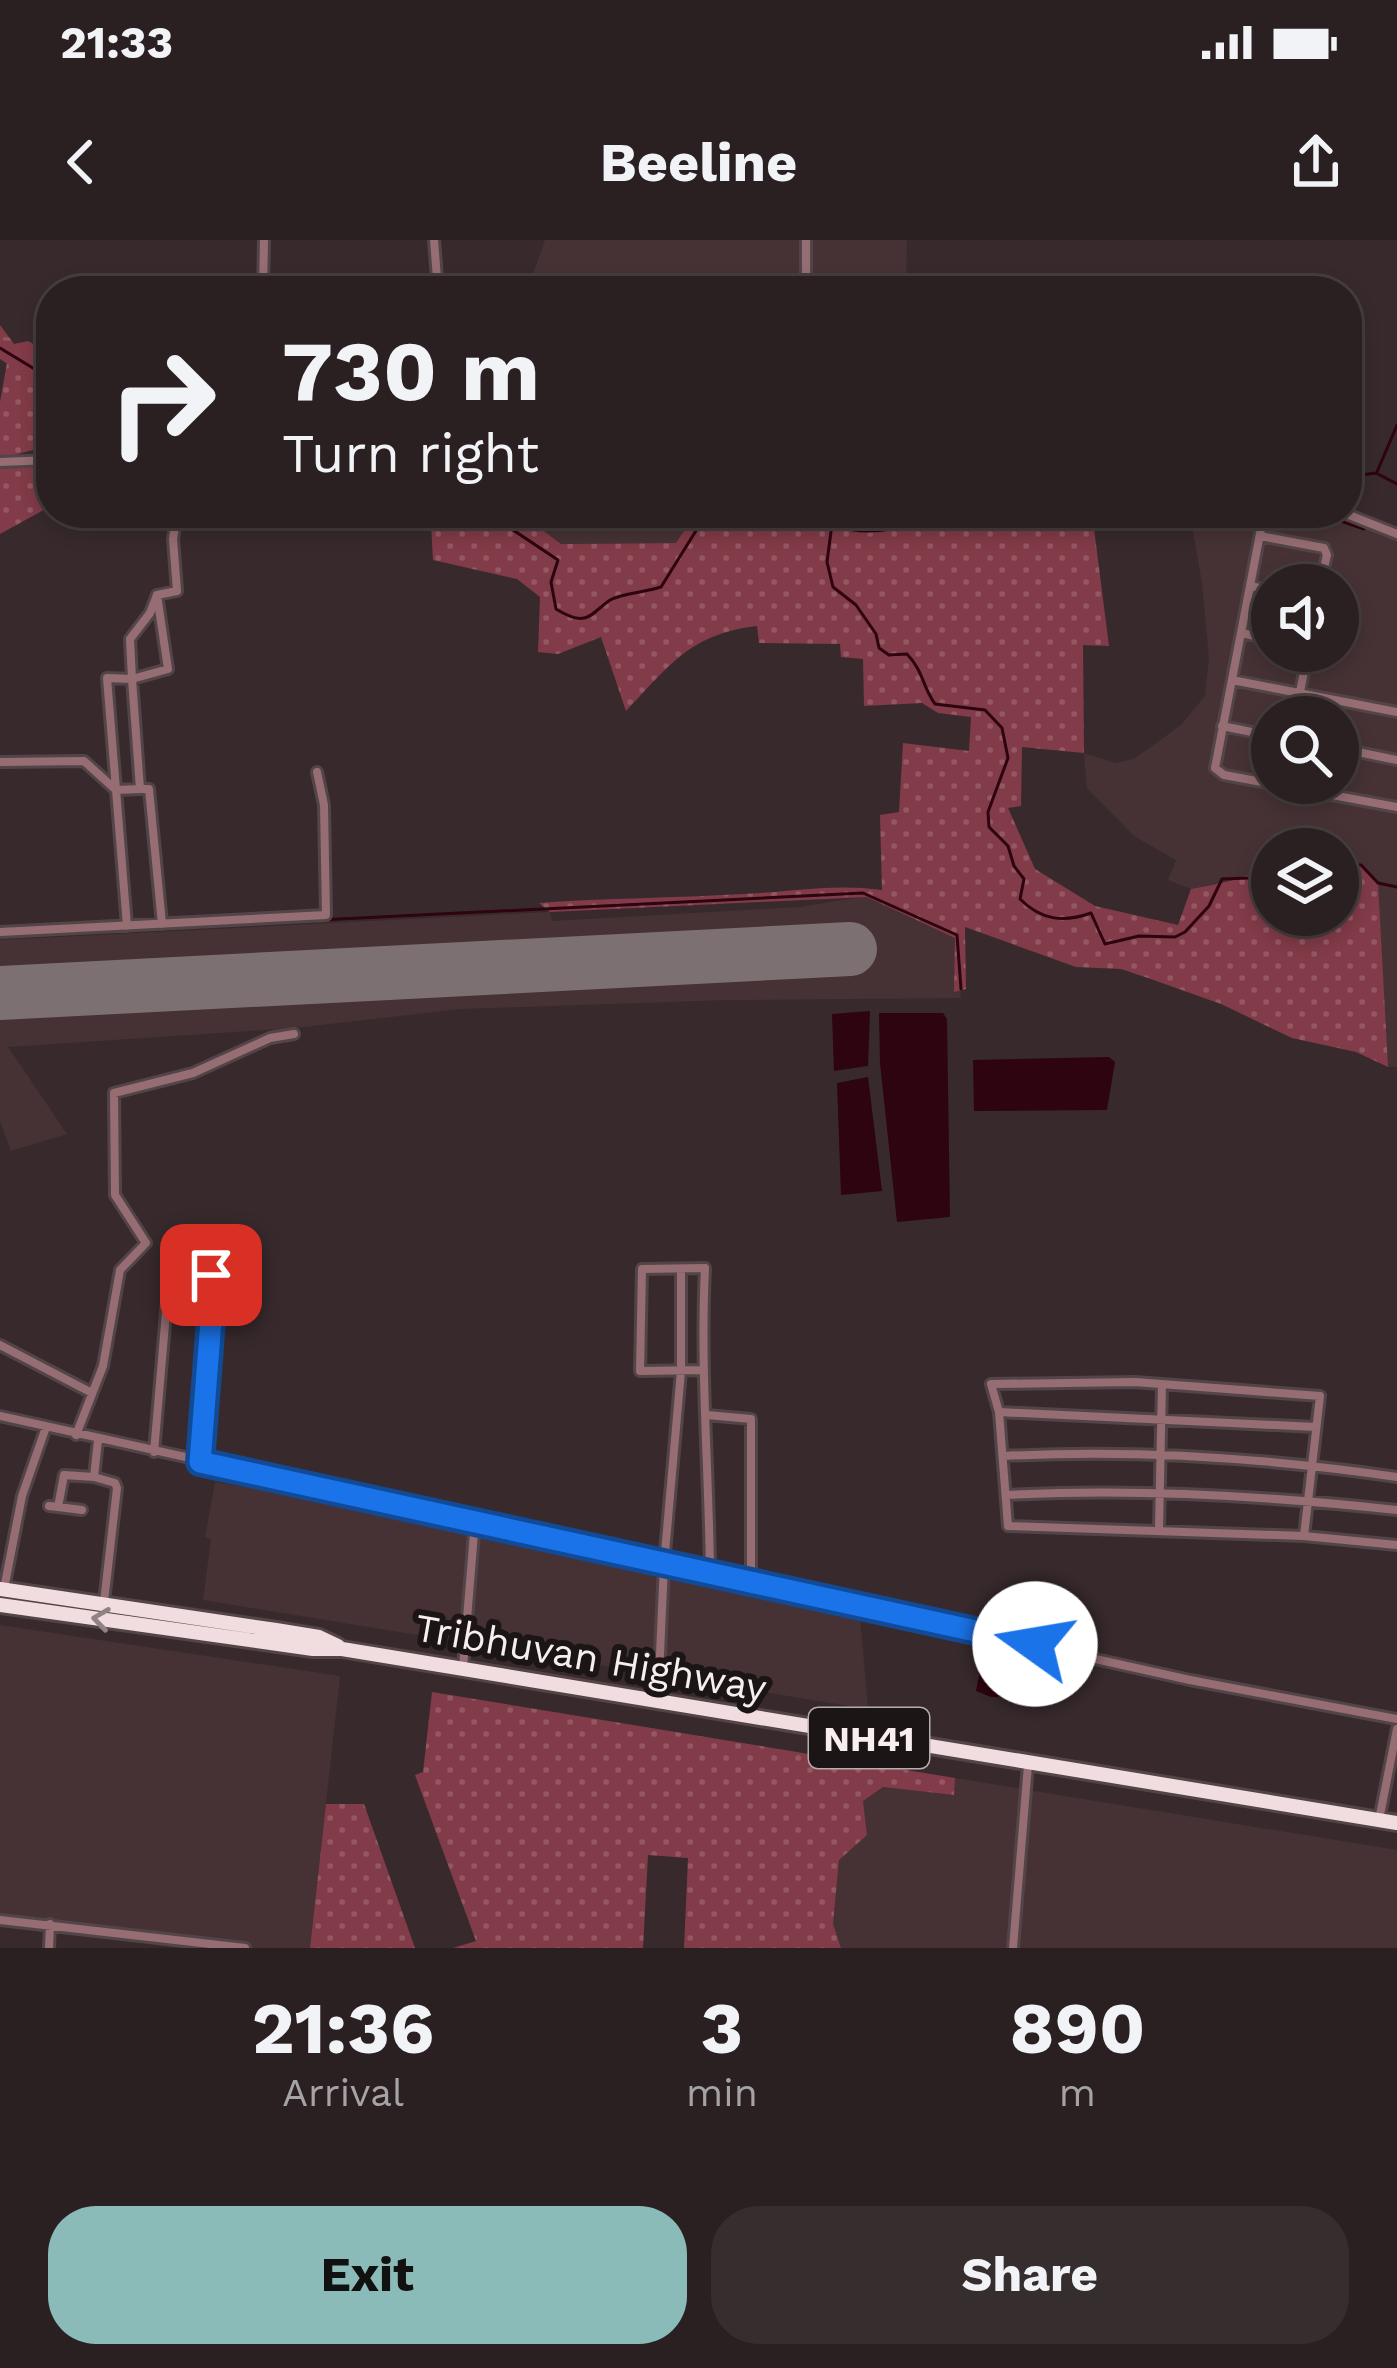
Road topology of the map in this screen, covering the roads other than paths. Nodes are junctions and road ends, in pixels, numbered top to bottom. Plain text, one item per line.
1 (264, 240) edge
2 (434, 240) edge
3 (806, 240) edge
4 (263, 276) edge
5 (437, 276) edge
6 (806, 276) edge
7 (36, 461) edge
8 (0, 462) edge
9 (1362, 520) edge
10 (175, 528) edge
11 (1261, 528) edge
12 (1397, 534) edge
13 (1260, 536) junction
14 (1326, 564) edge
15 (1250, 586) joint
16 (157, 595) junction
17 (1242, 633) junction
18 (1251, 635) edge
19 (1304, 672) edge
20 (132, 679) junction
21 (1232, 680) junction
22 (1300, 692) junction
23 (1397, 712) edge
24 (1222, 726) junction
25 (1251, 732) edge
26 (1359, 752) edge
27 (1397, 760) edge
28 (0, 762) edge
29 (317, 772) dead end
30 (140, 789) junction
31 (116, 790) junction
32 (1397, 807) edge
33 (162, 924) junction
34 (127, 926) junction
35 (0, 932) edge
36 (294, 1034) dead end
37 (682, 1270) junction
38 (0, 1345) edge
39 (704, 1370) junction
40 (681, 1371) junction
41 (1162, 1384) junction
42 (92, 1393) junction
43 (999, 1412) junction
44 (706, 1415) junction
45 (0, 1416) edge
46 (1161, 1417) junction
47 (46, 1426) junction
48 (1316, 1427) junction
49 (76, 1435) junction
50 (98, 1440) junction
51 (154, 1452) junction
52 (1004, 1456) junction
53 (1160, 1456) junction
54 (200, 1462) junction
55 (1312, 1465) junction
56 (1397, 1477) edge
57 (94, 1478) junction
58 (1159, 1493) junction
59 (1006, 1495) junction
60 (1307, 1501) junction
61 (82, 1510) dead end
62 (1397, 1510) edge
63 (475, 1521) junction
64 (1159, 1529) junction
65 (1304, 1536) junction
66 (1397, 1545) edge
67 (664, 1564) junction
68 (710, 1573) junction
69 (751, 1580) junction
70 (2, 1594) edge
71 (104, 1602) junction
72 (342, 1648) junction
73 (462, 1670) junction
74 (658, 1703) junction
75 (1397, 1719) edge
76 (1397, 1729) edge
77 (1028, 1765) junction
78 (1379, 1820) junction
79 (1397, 1823) edge
80 (0, 1920) edge
81 (50, 1924) junction
82 (49, 1948) edge
83 (244, 1948) edge
84 (1013, 1948) edge

1 - 4 street
2 - 5 street
3 - 6 street
7 - 8 street
9 - 12 street
10 - 16 street
11 - 13 street
13 - 14 street
13 - 15 street
15 - 17 street
16 - 20 street
16 - 20 street
17 - 18 street
17 - 21 street
19 - 22 street
20 - 30 street
20 - 31 street
21 - 22 street
21 - 24 street
22 - 23 street
24 - 25 street
24 - 32 street
26 - 27 street
28 - 31 street
29 - 33 street
30 - 31 street
30 - 33 street
31 - 34 street
33 - 34 street
34 - 35 street
36 - 42 street
37 - 39 street
37 - 40 street
37 - 40 street
38 - 42 street
39 - 40 street
39 - 44 street
40 - 67 street
41 - 43 street
41 - 46 street
41 - 48 street
42 - 49 street
43 - 46 street
43 - 52 street
44 - 68 street
44 - 69 street
45 - 47 street
46 - 48 street
46 - 53 street
47 - 49 street
47 - 70 street
48 - 55 street
49 - 50 street
50 - 51 street
50 - 57 street
51 - 54 street
51 - 54 street
52 - 53 street
52 - 59 street
53 - 55 street
53 - 58 street
54 - 63 street
55 - 56 street
55 - 60 street
57 - 61 street
57 - 71 street
58 - 59 street
58 - 60 street
58 - 64 street
59 - 64 street
60 - 62 street
60 - 65 street
63 - 67 street
63 - 73 street
64 - 65 street
65 - 66 street
67 - 68 street
67 - 74 street
68 - 69 street
69 - 75 street
70 - 71 highway, NH41
72 -> 70 highway, NH41
71 - 72 highway, NH41
72 - 73 highway, Tribhuvan Highway / NH41
73 - 74 highway, Tribhuvan Highway / NH41
74 - 77 highway, Tribhuvan Highway / NH41
76 - 78 street
77 - 78 highway, Tribhuvan Highway / NH41
77 - 84 street
78 - 79 highway, Tribhuvan Highway / NH41
80 - 81 street
81 - 82 street
81 - 83 street

